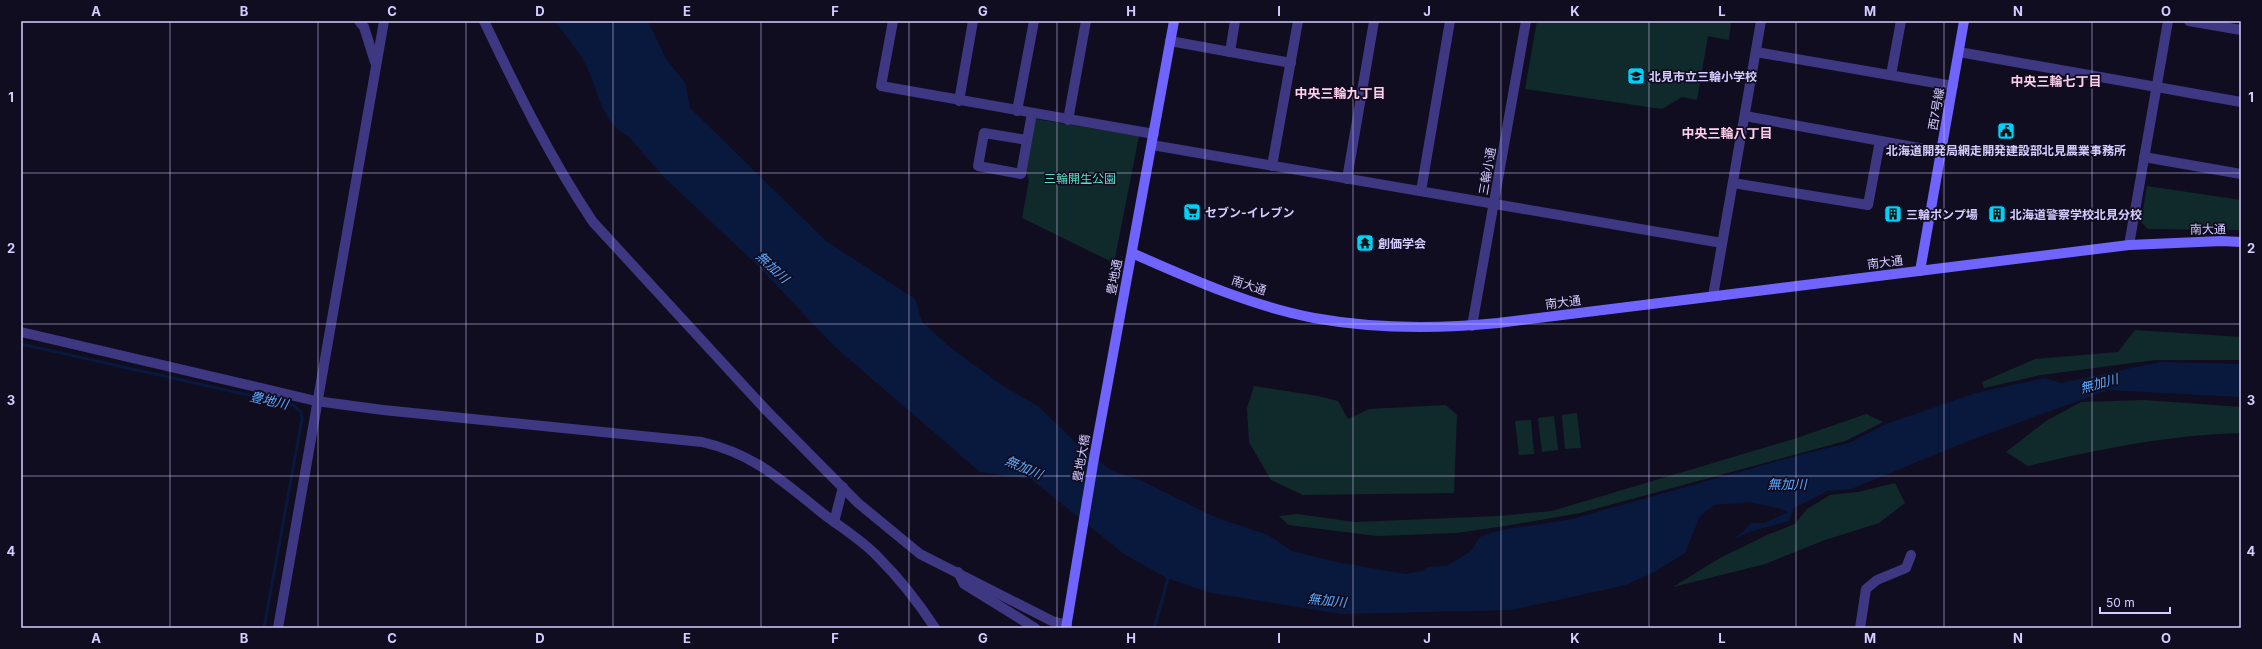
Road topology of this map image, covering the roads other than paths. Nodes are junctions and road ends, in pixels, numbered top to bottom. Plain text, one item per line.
1 (359, 21) edge
2 (384, 21) edge
3 (484, 21) edge
4 (893, 21) edge
5 (973, 21) edge
6 (1034, 21) edge
7 (1086, 21) edge
8 (1174, 21) edge
9 (1235, 21) edge
10 (1298, 21) edge
11 (1374, 21) edge
12 (1450, 21) edge
13 (1526, 21) edge
14 (1761, 21) edge
15 (1901, 21) edge
16 (1964, 21) edge
17 (2168, 21) edge
18 (2189, 21) edge
19 (2241, 30) edge
20 (1170, 41) junction
21 (1230, 52) junction
22 (1756, 52) junction
23 (1959, 52) junction
24 (1291, 63) junction
25 (376, 64) junction
26 (1891, 75) junction
27 (1953, 86) junction
28 (2157, 88) junction
29 (959, 101) junction
30 (2241, 102) edge
31 (1017, 111) junction
32 (1032, 113) junction
33 (1745, 116) junction
34 (1068, 120) junction
35 (1154, 134) junction
36 (1027, 140) junction
37 (1880, 141) junction
38 (1152, 145) junction
39 (1942, 152) junction
40 (2144, 157) junction
41 (1272, 166) junction
42 (2241, 174) edge
43 (1347, 179) junction
44 (1733, 183) junction
45 (1421, 191) junction
46 (1494, 204) junction
47 (2241, 242) edge
48 (1722, 243) junction
49 (2129, 245) junction
50 (1132, 253) junction
51 (1920, 271) junction
52 (1713, 296) junction
53 (1122, 306) joint
54 (1472, 326) junction
55 (21, 332) edge
56 (316, 400) junction
57 (843, 487) junction
58 (834, 522) junction
59 (1911, 555) dead end
60 (958, 572) junction
61 (1067, 623) edge
62 (278, 628) edge
63 (935, 628) edge
64 (1034, 628) edge
65 (1860, 628) edge

1 - 25 street
2 - 25 street
3 - 57 street
4 - 29 street
5 - 29 street
6 - 31 street
7 - 34 street
8 - 20 street
9 - 21 street
10 - 24 street
11 - 43 street
12 - 45 street
13 - 46 street, 三輪小通
14 - 22 street
15 - 26 street
16 - 23 street, 西7号線
17 - 28 street
18 - 19 street
20 - 21 street
20 - 35 street
21 - 24 street
22 - 26 street
22 - 33 street
23 - 27 street, 西7号線
23 - 28 street
24 - 41 street
25 - 56 street
26 - 27 street
27 - 39 street, 西7号線
28 - 30 street
28 - 40 street
29 - 31 street
31 - 32 street
32 - 34 street
32 - 36 street
33 - 37 street
33 - 44 street
34 - 35 street
35 - 38 street
36 - 36 street
37 - 39 street
37 - 44 street
38 - 41 street
38 - 50 street
39 - 51 street, 西7号線
40 - 42 street
40 - 49 street
41 - 43 street
43 - 45 street
44 - 48 street
45 - 46 street
46 - 48 street
46 - 54 street, 三輪小通
47 - 49 street, 南大通
48 - 52 street
49 - 51 street, 南大通
50 - 53 street, 豊地通
50 - 54 street, 南大通
51 - 52 street, 南大通
52 - 54 street, 南大通
53 - 61 street, 豊地大橋
55 - 56 street
56 - 58 street
56 - 62 street
57 - 58 street
57 - 60 street
58 - 63 street
59 - 65 street
60 - 61 street
60 - 64 street

